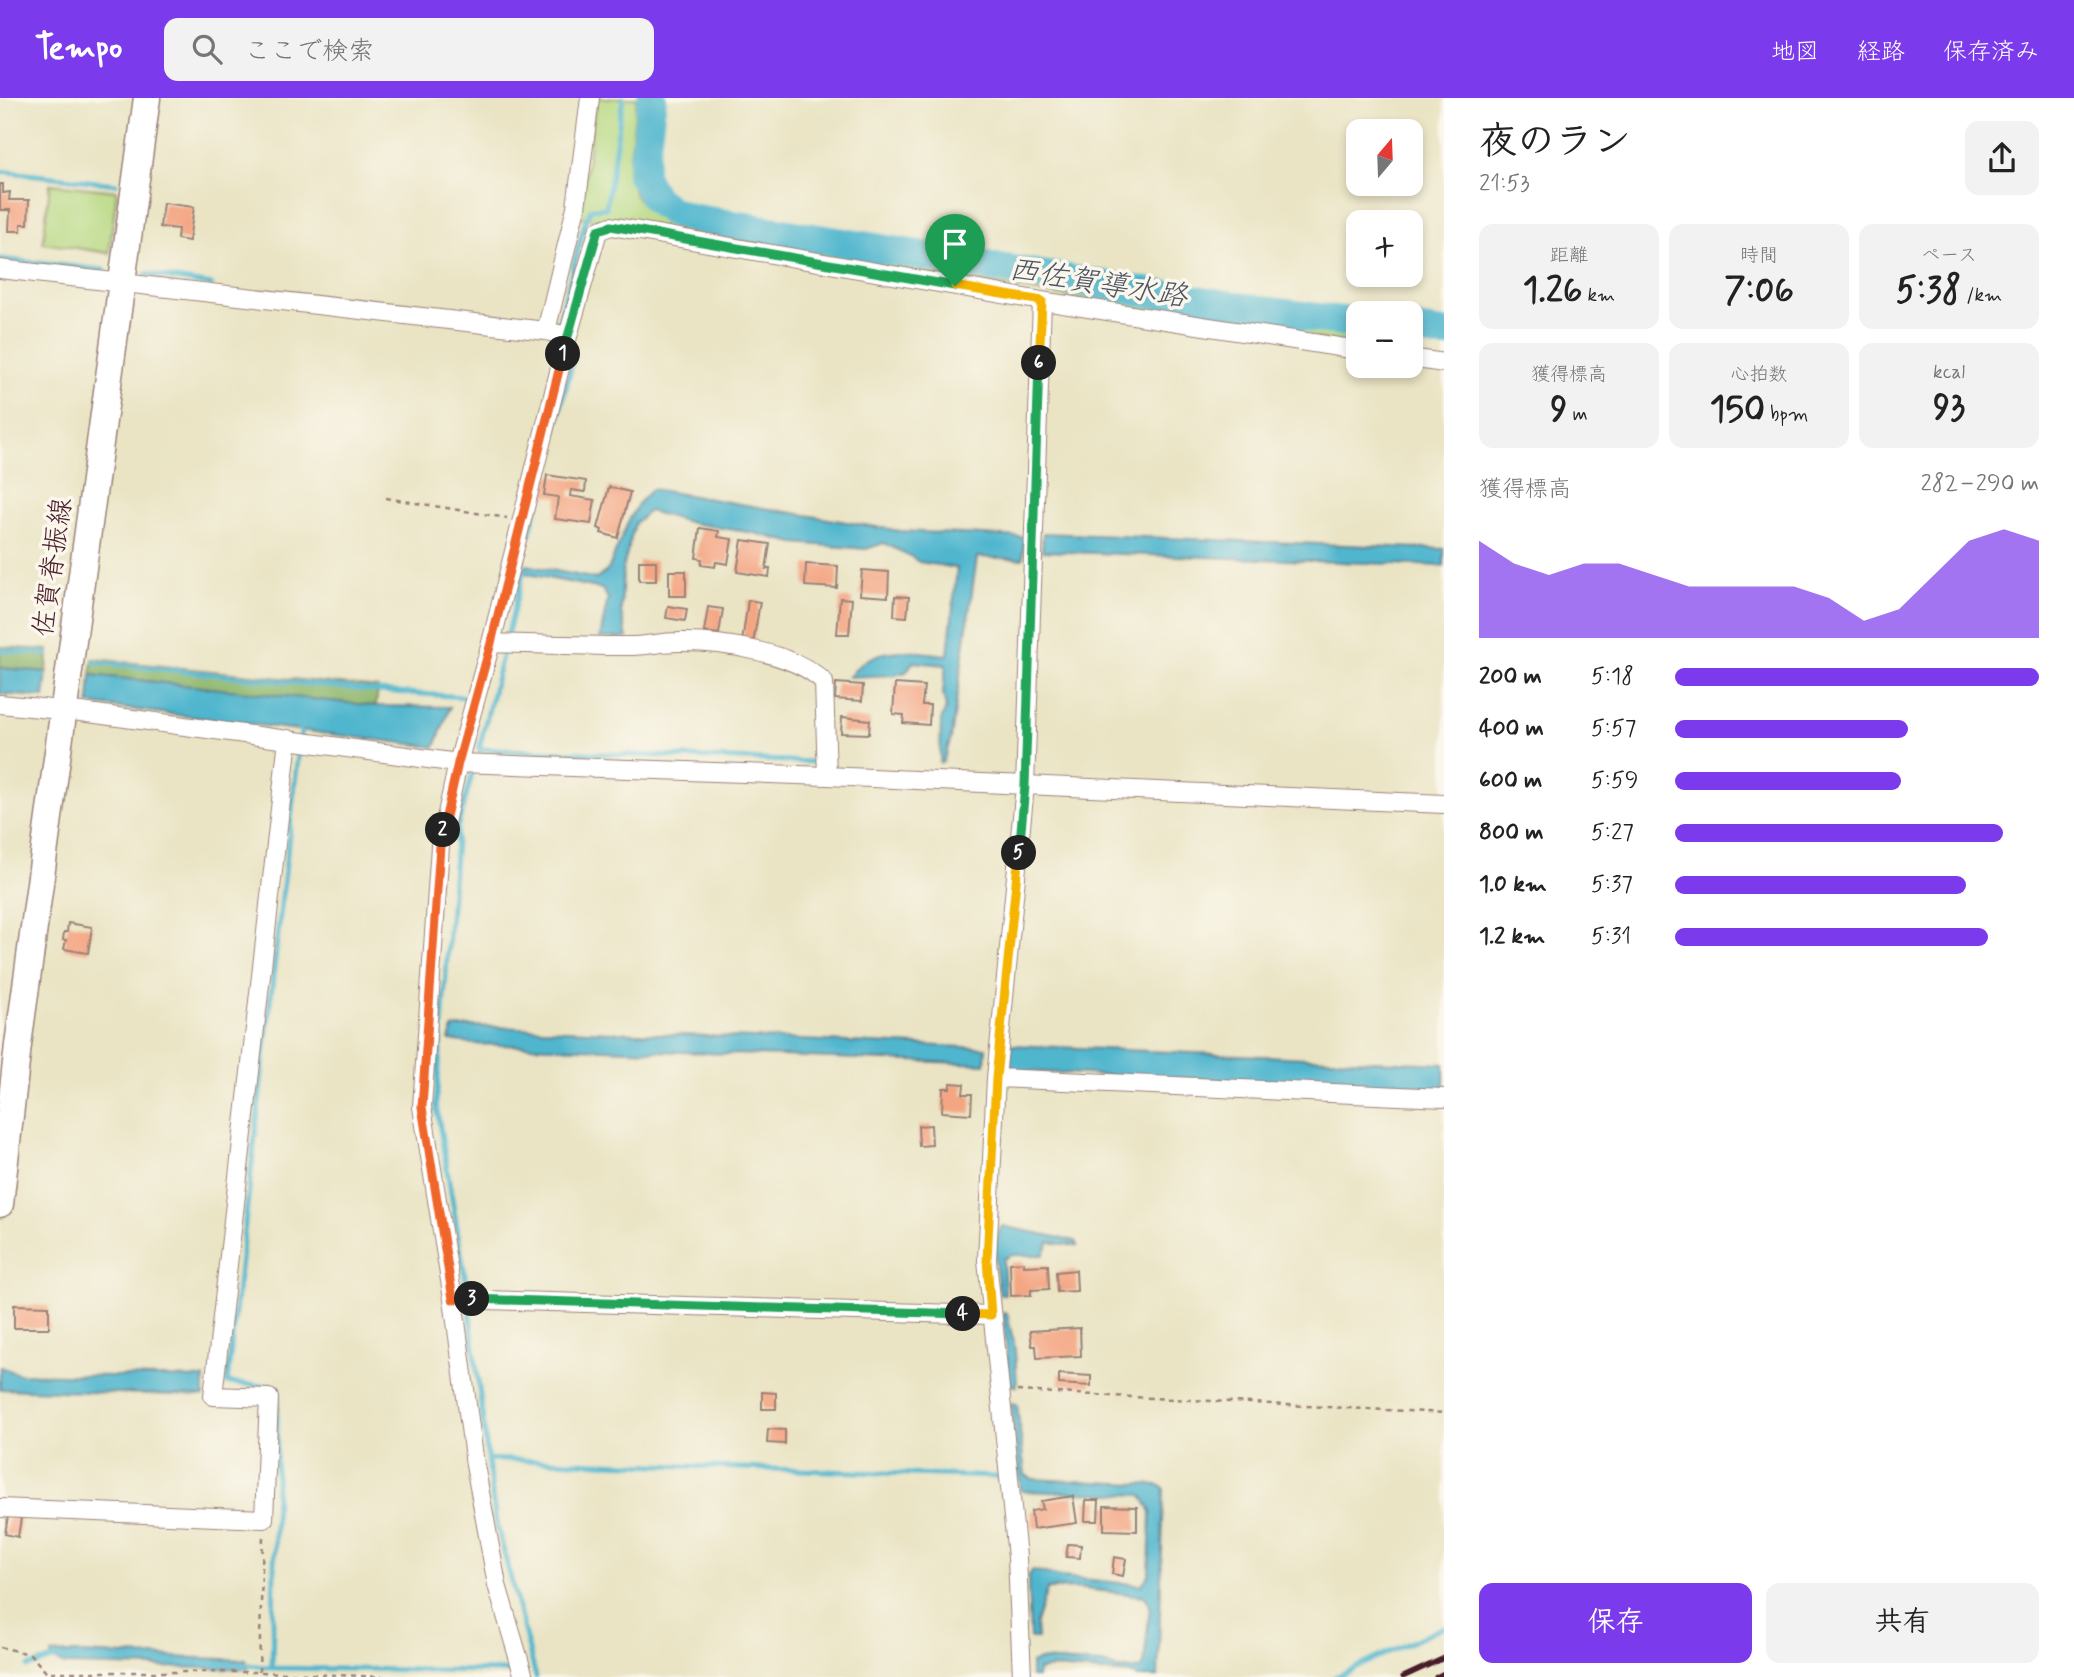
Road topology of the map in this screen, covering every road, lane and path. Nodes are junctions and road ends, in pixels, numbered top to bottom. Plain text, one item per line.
1 (146, 98) edge
2 (590, 98) edge
3 (0, 269) edge
4 (121, 282) junction
5 (1042, 301) junction
6 (548, 323) junction
7 (568, 336) junction
8 (1346, 348) edge
9 (1423, 361) edge
10 (1444, 363) edge
11 (386, 498) dead end
12 (522, 520) junction
13 (491, 643) junction
14 (0, 704) edge
15 (63, 710) junction
16 (288, 739) junction
17 (458, 763) junction
18 (827, 776) junction
19 (1025, 786) junction
20 (1444, 804) edge
21 (9, 1048) edge
22 (996, 1078) junction
23 (1444, 1098) edge
24 (0, 1204) edge
25 (453, 1299) junction
26 (991, 1315) junction
27 (1001, 1390) junction
28 (1444, 1413) edge
29 (0, 1508) edge
30 (264, 1519) junction
31 (0, 1647) edge
32 (259, 1672) junction
33 (386, 1677) edge
34 (524, 1677) edge
35 (1021, 1677) edge

1 - 4 main road, 佐賀脊振線
2 - 6 street
3 - 4 street
4 - 6 street
4 - 15 main road, 佐賀脊振線
5 - 7 street
5 - 8 street
5 - 19 street
6 - 7 street
7 - 12 street
9 - 10 street
11 - 12 path
12 - 13 street
13 - 17 street
13 - 18 street
14 - 15 street
15 - 16 street
15 - 21 main road, 佐賀脊振線
16 - 17 street
16 - 30 street
17 - 18 street
17 - 25 street
18 - 19 street
19 - 20 street
19 - 22 street
21 - 24 main road, 佐賀脊振線
22 - 23 street
22 - 26 street
25 - 26 street
25 - 34 street
26 - 27 street
27 - 28 path
27 - 35 street
29 - 30 street
30 - 32 path
31 - 32 path
32 - 33 path

